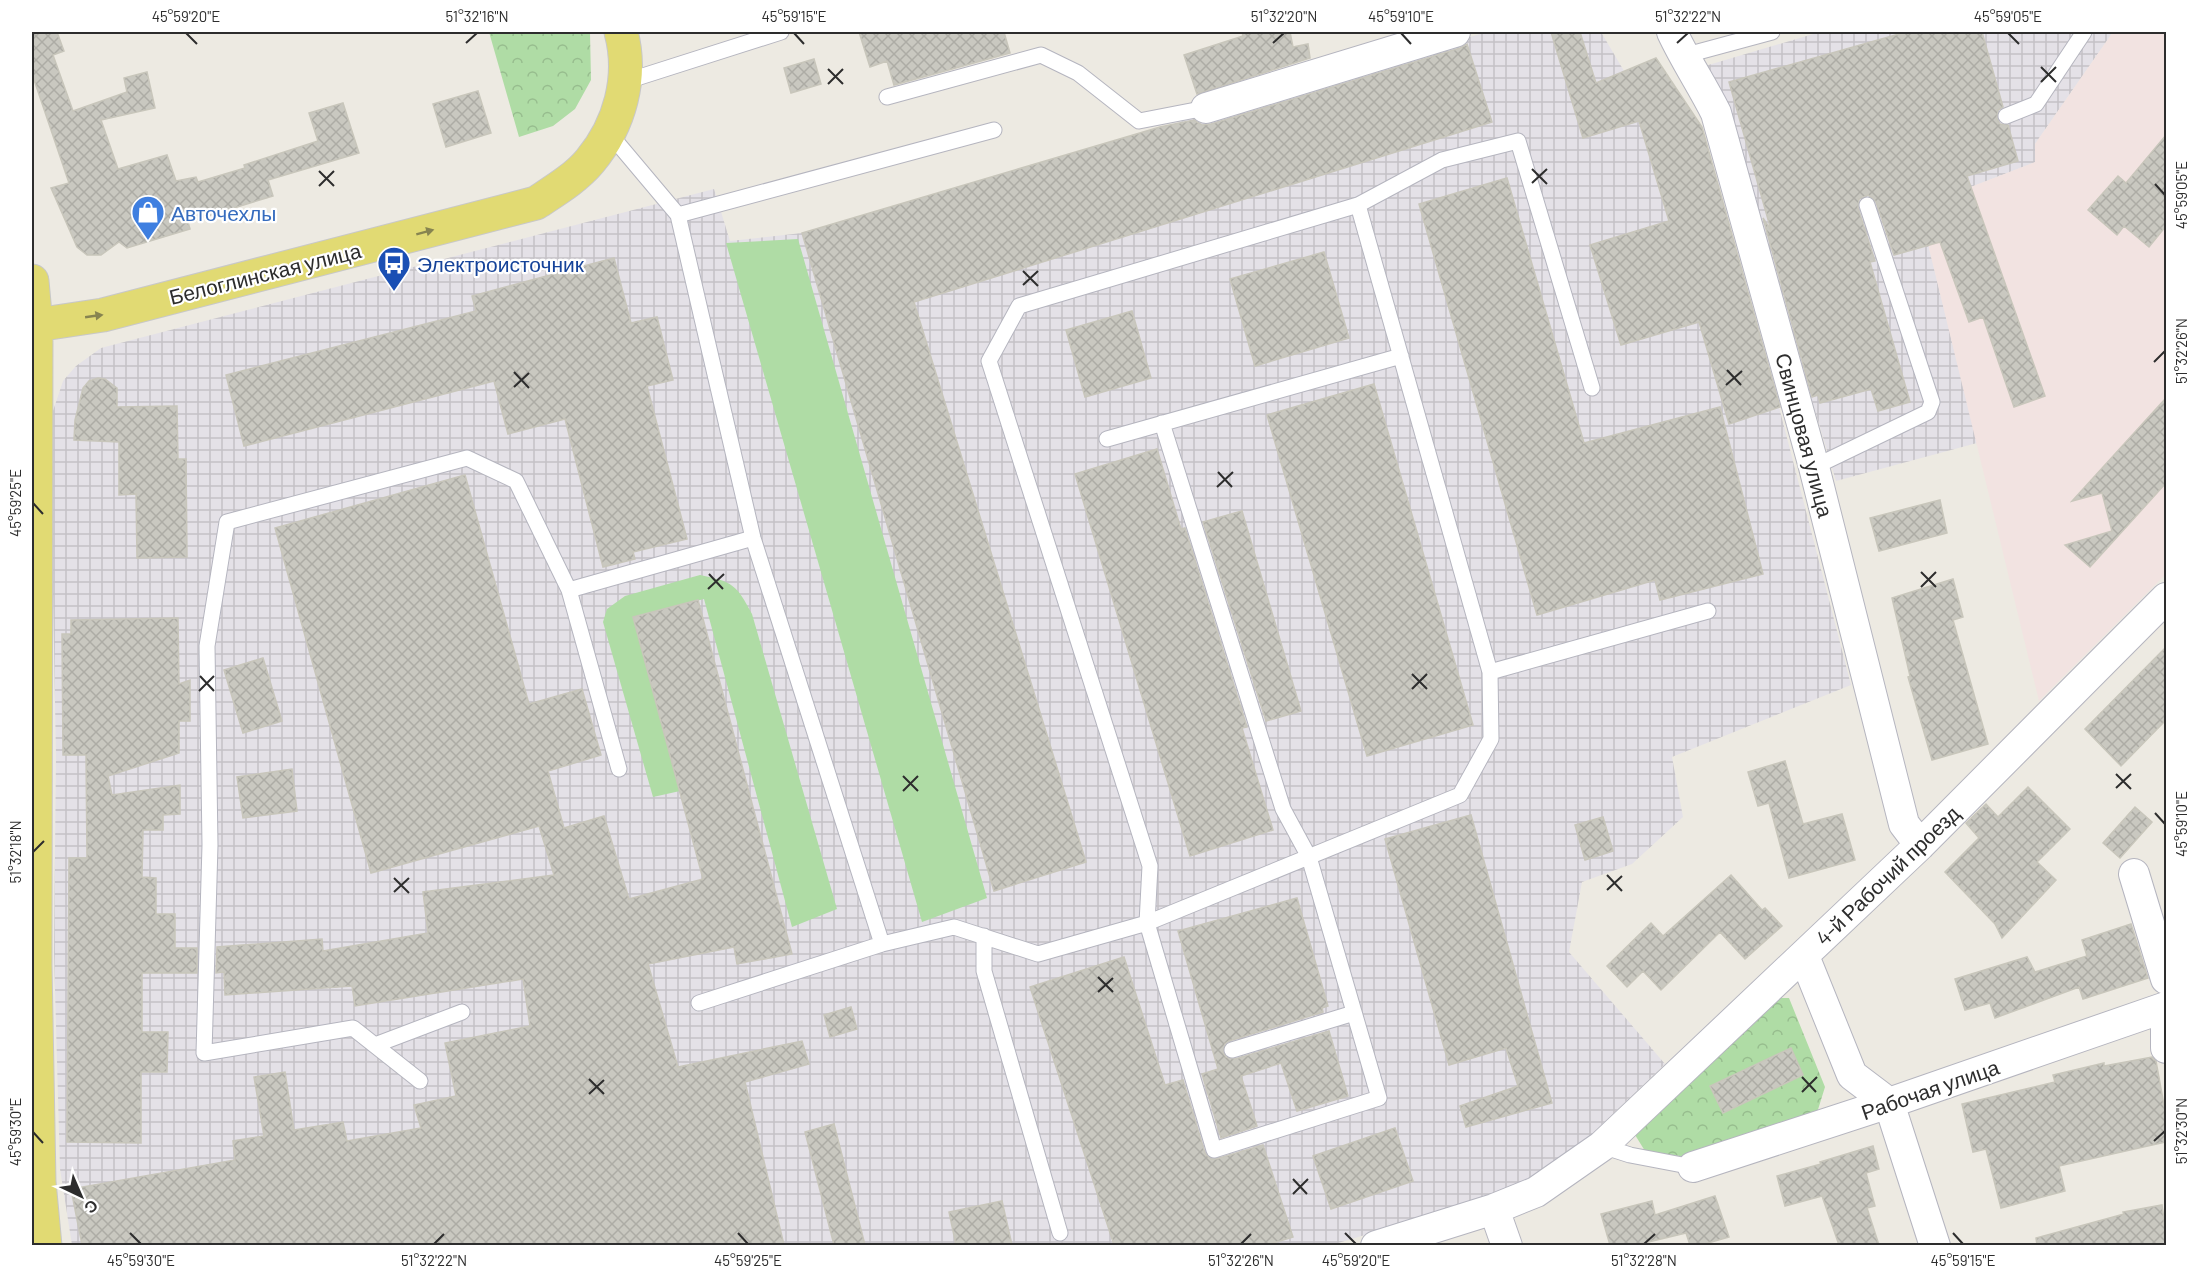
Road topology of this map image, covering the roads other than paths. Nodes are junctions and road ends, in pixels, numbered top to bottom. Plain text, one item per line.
1 (621, 32) edge
2 (781, 32) edge
3 (1455, 32) edge
4 (1772, 32) edge
5 (2084, 32) edge
6 (1678, 44) edge
7 (624, 82) junction
8 (887, 96) dead end
9 (1206, 108) joint
10 (2006, 116) dead end
11 (994, 130) dead end
12 (609, 133) junction
13 (1358, 205) junction
14 (1867, 205) dead end
15 (678, 215) junction
16 (32, 281) edge
17 (34, 325) edge
18 (1401, 356) junction
19 (1592, 388) dead end
20 (1162, 423) junction
21 (1107, 439) dead end
22 (1815, 467) junction
23 (753, 538) junction
24 (569, 590) junction
25 (2166, 598) edge
26 (1708, 611) dead end
27 (1490, 672) junction
28 (33, 752) edge
29 (619, 769) dead end
30 (1920, 845) junction
31 (1309, 857) junction
32 (2134, 874) dead end
33 (1147, 923) junction
34 (984, 936) junction
35 (882, 944) junction
36 (1804, 956) junction
37 (2166, 979) edge
38 (699, 1003) dead end
39 (2166, 1007) edge
40 (462, 1012) dead end
41 (1354, 1013) junction
42 (2166, 1028) edge
43 (375, 1046) junction
44 (2166, 1048) edge
45 (1232, 1050) dead end
46 (420, 1081) dead end
47 (1889, 1103) junction
48 (1602, 1146) junction
49 (1693, 1167) joint
50 (1494, 1209) junction
51 (1060, 1233) dead end
52 (45, 1245) edge
53 (1376, 1245) edge
54 (1507, 1245) edge
55 (1935, 1245) edge

1 - 7 main road, Белоглинская улица
2 - 7 lane
3 - 9 street
4 - 6 lane
5 - 10 lane
6 - 22 street, Свинцовая улица
7 - 12 main road, Белоглинская улица
8 - 9 lane
11 - 15 lane
12 - 15 lane
17 -> 12 main road, Белоглинская улица
13 - 18 lane
13 - 19 lane
13 - 33 lane
14 - 22 lane
15 - 23 lane
16 - 17 main road
17 - 28 main road
18 - 20 lane
18 - 27 lane
20 - 21 lane
20 - 31 lane
22 - 30 street, Свинцовая улица
23 - 24 lane
23 - 35 lane
24 - 29 lane
24 - 43 lane
25 - 30 street, 4-й Рабочий проезд
26 - 27 lane
27 - 31 lane
28 - 52 main road
30 - 36 street, 4-й Рабочий проезд
31 - 33 lane
31 - 41 lane
32 - 37 street
33 - 34 lane
33 - 41 lane
34 - 35 lane
34 - 51 lane
35 - 38 lane
36 - 47 street
36 - 48 street, 4-й Рабочий проезд
39 - 47 street, Рабочая улица
40 - 43 lane
41 - 45 lane
42 - 44 street
43 - 46 lane
47 - 49 street, Рабочая улица
47 - 55 street
48 - 49 lane
48 - 50 street
50 - 53 street
50 - 54 street

